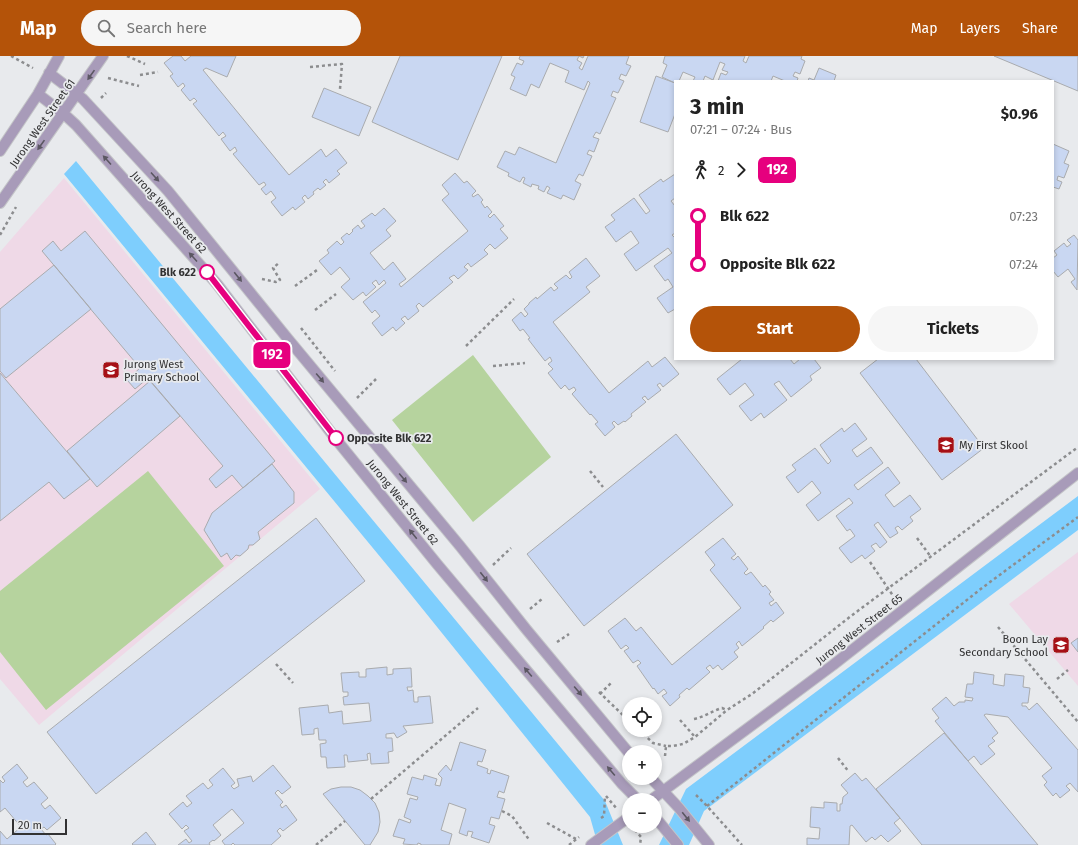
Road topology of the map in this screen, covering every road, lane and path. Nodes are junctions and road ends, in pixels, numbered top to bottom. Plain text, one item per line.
1 (11, 56) edge
2 (59, 56) edge
3 (103, 56) edge
4 (127, 56) edge
5 (145, 64) dead end
6 (310, 67) dead end
7 (33, 68) dead end
8 (158, 72) dead end
9 (49, 73) junction
10 (140, 75) dead end
11 (108, 78) dead end
12 (140, 86) dead end
13 (340, 89) dead end
14 (77, 93) junction
15 (38, 94) junction
16 (64, 114) junction
17 (0, 151) edge
18 (0, 203) edge
19 (280, 262) dead end
20 (317, 270) dead end
21 (262, 279) dead end
22 (295, 286) dead end
23 (336, 294) dead end
24 (514, 299) dead end
25 (315, 310) dead end
26 (466, 346) dead end
27 (525, 363) dead end
28 (493, 366) dead end
29 (376, 379) dead end
30 (357, 398) dead end
31 (1078, 447) edge
32 (590, 471) dead end
33 (1078, 473) edge
34 (603, 487) dead end
35 (1078, 517) edge
36 (918, 538) dead end
37 (511, 548) dead end
38 (931, 557) junction
39 (870, 562) dead end
40 (493, 565) dead end
41 (888, 588) junction
42 (542, 599) dead end
43 (530, 609) dead end
44 (903, 610) junction
45 (998, 627) dead end
46 (569, 634) dead end
47 (557, 642) dead end
48 (276, 664) dead end
49 (1068, 670) dead end
50 (1057, 679) dead end
51 (612, 682) dead end
52 (293, 683) dead end
53 (600, 694) dead end
54 (478, 708) dead end
55 (727, 710) junction
56 (694, 718) dead end
57 (680, 720) dead end
58 (1078, 722) edge
59 (646, 737) edge
60 (695, 737) junction
61 (623, 745) edge
62 (666, 746) junction
63 (664, 756) dead end
64 (838, 758) dead end
65 (849, 772) dead end
66 (657, 785) edge
67 (663, 791) junction
68 (631, 793) edge
69 (660, 793) edge
70 (696, 795) dead end
71 (606, 796) dead end
72 (371, 799) dead end
73 (707, 806) junction
74 (502, 811) dead end
75 (598, 820) dead end
76 (345, 821) dead end
77 (622, 822) edge
78 (547, 823) dead end
79 (662, 826) edge
80 (638, 833) edge
81 (582, 834) dead end
82 (576, 839) junction
83 (530, 841) dead end
84 (316, 845) edge
85 (569, 845) edge
86 (591, 845) edge
87 (640, 845) edge
88 (678, 845) edge
89 (708, 845) edge
90 (742, 845) edge

1 - 7 path
2 - 9 street, Jurong West Street 61
3 -> 14 street, Jurong West Street 61
4 - 5 path
6 - 13 path
8 - 10 path
9 - 14 street, Jurong West Street 62
9 - 15 street, Jurong West Street 61
11 - 12 path
14 - 16 street, Jurong West Street 61
14 -> 61 street, Jurong West Street 62
15 - 16 street, Jurong West Street 62
15 - 17 street, Jurong West Street 61
16 -> 18 street, Jurong West Street 61
68 -> 16 street, Jurong West Street 62
19 - 21 path
20 - 22 path
23 - 25 path
24 - 26 path
27 - 28 path
29 - 30 path
31 - 38 path
32 - 34 path
33 - 44 street, Jurong West Street 65
35 - 73 path
36 - 38 path
37 - 40 path
38 - 41 path
39 - 41 path
41 - 44 path
41 - 55 path
42 - 43 path
44 - 67 street, Jurong West Street 65
45 - 58 path
46 - 47 path
48 - 52 path
49 - 50 path
51 - 53 path
54 - 72 path
55 - 56 path
55 - 60 path
57 - 60 path
59 - 62 path
60 - 62 path
62 - 63 path
64 - 65 path
66 - 67 street
67 - 69 street, Jurong West Street 65
67 -> 89 street
70 - 73 path
71 - 75 path
73 - 90 path
74 - 83 path
76 - 84 path
77 - 86 street
78 - 82 path
79 - 88 street
80 - 87 path
81 - 82 path
82 - 85 path

